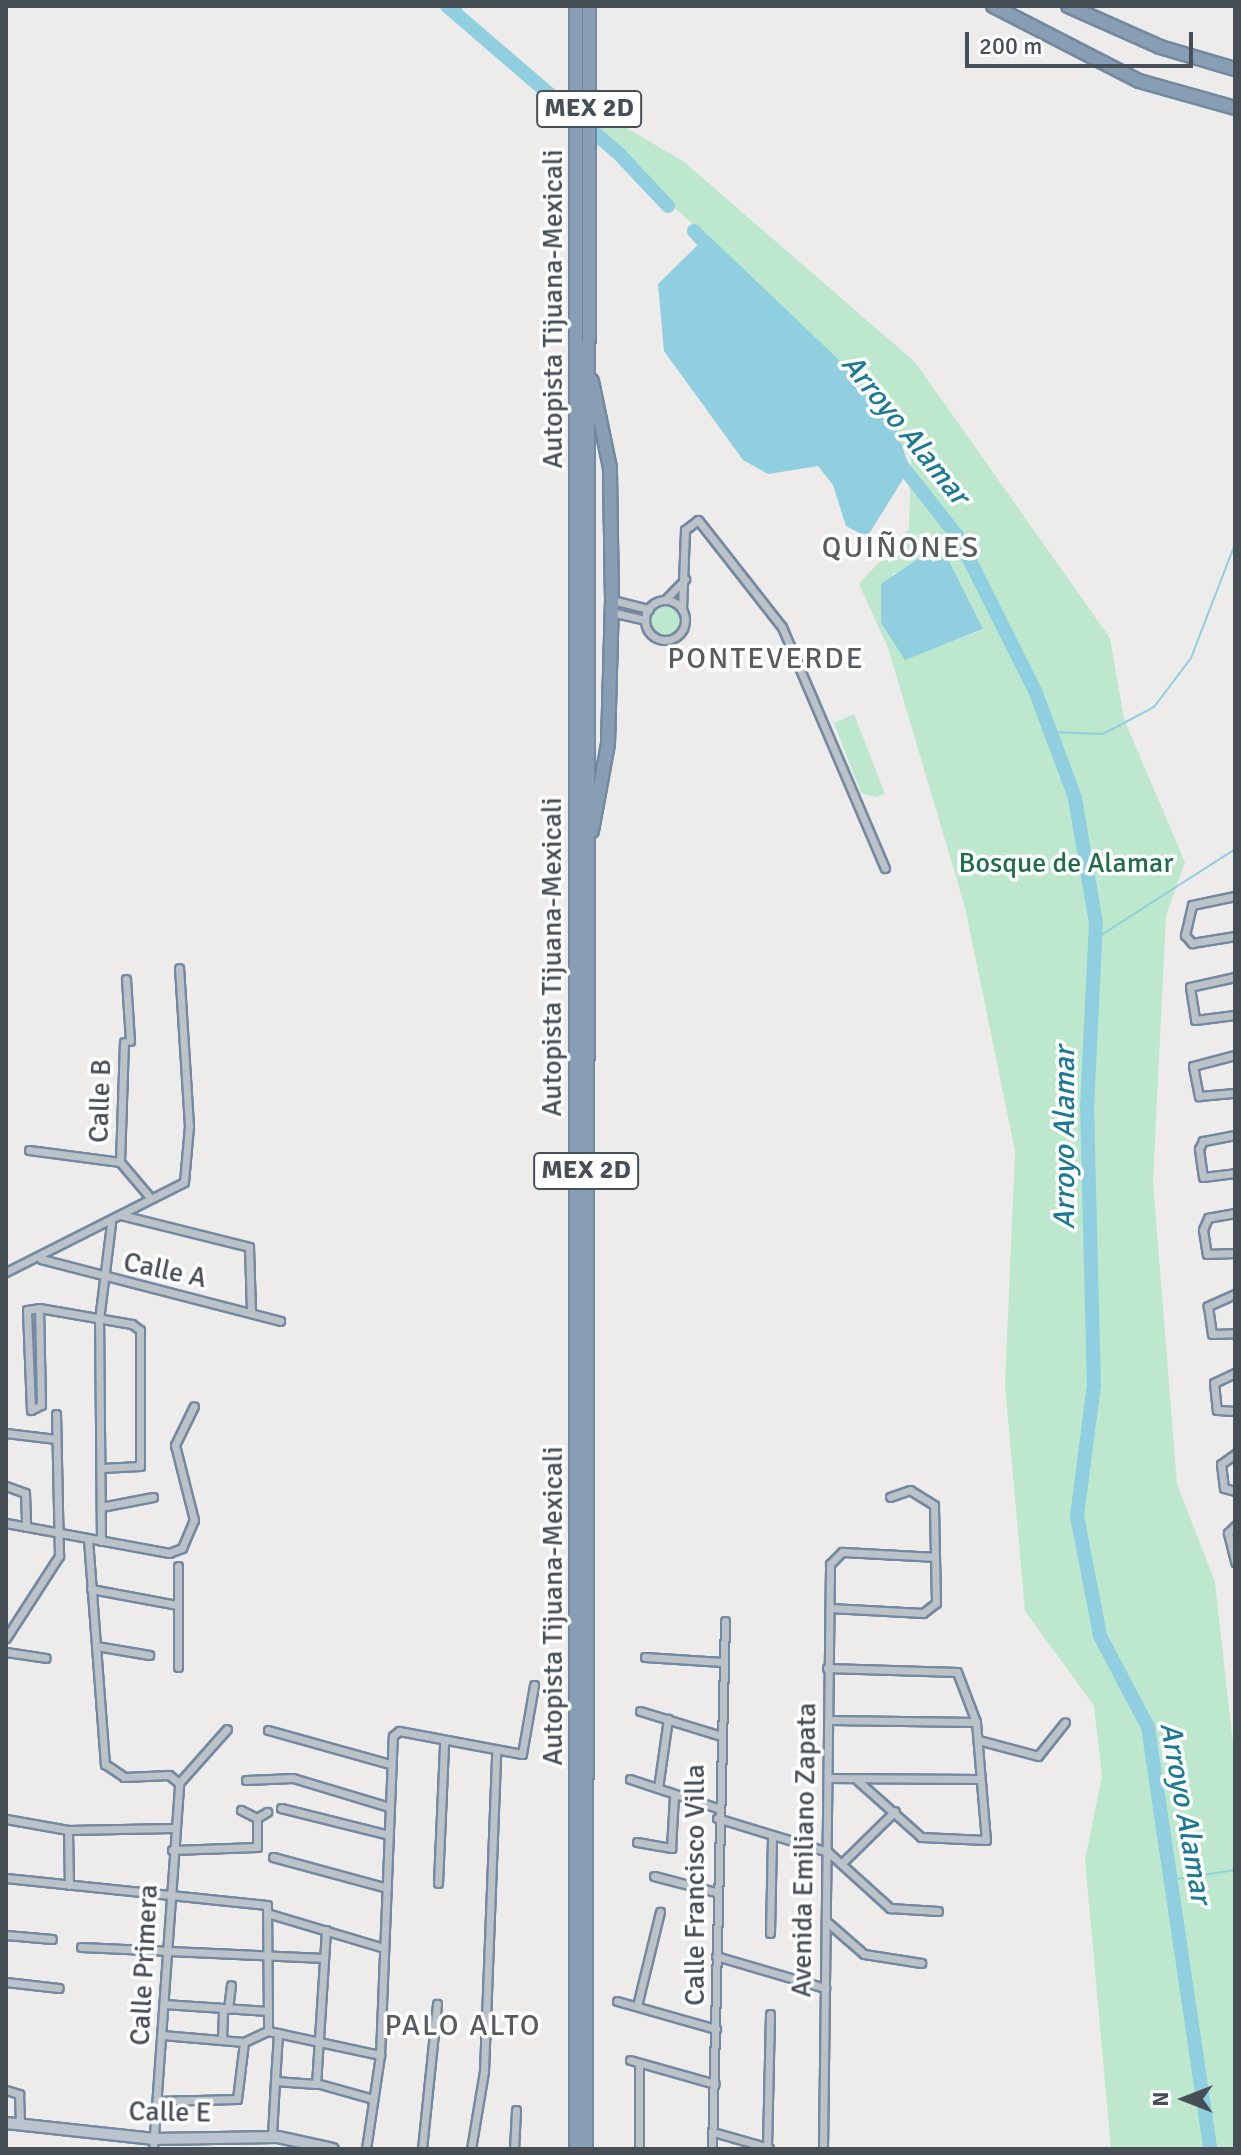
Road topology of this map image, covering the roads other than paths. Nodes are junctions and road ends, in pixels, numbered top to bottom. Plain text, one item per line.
1 (993, 6) edge
2 (1068, 6) edge
3 (586, 7) edge
4 (1235, 69) edge
5 (1235, 108) edge
6 (583, 194) junction
7 (588, 369) junction
8 (685, 579) junction
9 (665, 600) junction
10 (612, 606) junction
11 (649, 609) junction
12 (682, 609) junction
13 (645, 620) junction
14 (588, 846) junction
15 (885, 868) dead end
16 (1235, 896) edge
17 (1235, 936) edge
18 (179, 968) dead end
19 (1235, 977) edge
20 (126, 979) dead end
21 (1235, 1015) edge
22 (1235, 1055) edge
23 (1235, 1093) edge
24 (1235, 1135) edge
25 (29, 1150) dead end
26 (120, 1162) junction
27 (1235, 1173) edge
28 (148, 1195) junction
29 (1235, 1213) edge
30 (121, 1215) junction
31 (111, 1224) junction
32 (1235, 1253) edge
33 (41, 1259) junction
34 (6, 1272) edge
35 (103, 1279) junction
36 (1235, 1294) edge
37 (39, 1308) junction
38 (251, 1311) junction
39 (99, 1320) junction
40 (280, 1321) dead end
41 (1235, 1333) edge
42 (1235, 1373) edge
43 (194, 1406) dead end
44 (1235, 1411) edge
45 (56, 1414) dead end
46 (6, 1433) edge
47 (56, 1439) junction
48 (1235, 1454) edge
49 (102, 1468) junction
50 (6, 1486) edge
51 (1235, 1491) edge
52 (153, 1497) dead end
53 (890, 1497) dead end
54 (101, 1507) junction
55 (6, 1523) edge
56 (1235, 1526) edge
57 (26, 1527) junction
58 (61, 1534) junction
59 (88, 1539) junction
60 (101, 1541) junction
61 (933, 1557) junction
62 (1235, 1562) edge
63 (178, 1566) dead end
64 (91, 1589) junction
65 (177, 1605) junction
66 (830, 1608) junction
67 (6, 1620) edge
68 (725, 1621) dead end
69 (13, 1628) junction
70 (6, 1638) edge
71 (96, 1646) junction
72 (6, 1652) edge
73 (149, 1655) dead end
74 (645, 1657) dead end
75 (46, 1658) dead end
76 (722, 1662) junction
77 (178, 1667) dead end
78 (827, 1668) junction
79 (534, 1685) dead end
80 (640, 1711) dead end
81 (668, 1719) junction
82 (829, 1720) junction
83 (976, 1722) junction
84 (1065, 1722) dead end
85 (227, 1729) dead end
86 (268, 1730) dead end
87 (718, 1735) junction
88 (978, 1740) junction
89 (444, 1743) junction
90 (496, 1754) junction
91 (390, 1764) junction
92 (828, 1778) junction
93 (630, 1779) dead end
94 (980, 1779) junction
95 (246, 1780) dead end
96 (858, 1781) junction
97 (179, 1783) junction
98 (658, 1788) junction
99 (674, 1796) junction
100 (389, 1807) junction
101 (281, 1808) dead end
102 (717, 1808) junction
103 (241, 1810) dead end
104 (895, 1811) junction
105 (267, 1812) dead end
106 (257, 1818) junction
107 (717, 1818) junction
108 (6, 1819) edge
109 (173, 1828) junction
110 (68, 1830) junction
111 (389, 1835) junction
112 (772, 1835) junction
113 (637, 1842) dead end
114 (172, 1850) junction
115 (828, 1852) junction
116 (273, 1857) dead end
117 (842, 1863) junction
118 (654, 1876) dead end
119 (6, 1878) edge
120 (438, 1883) dead end
121 (69, 1885) junction
122 (387, 1888) junction
123 (716, 1892) junction
124 (171, 1900) junction
125 (268, 1909) junction
126 (938, 1911) dead end
127 (660, 1912) dead end
128 (826, 1921) junction
129 (326, 1930) junction
130 (770, 1933) dead end
131 (6, 1935) edge
132 (52, 1939) dead end
133 (81, 1947) dead end
134 (384, 1948) junction
135 (168, 1955) junction
136 (716, 1956) junction
137 (266, 1957) junction
138 (324, 1958) junction
139 (921, 1963) dead end
140 (6, 1982) edge
141 (231, 1985) dead end
142 (59, 1988) dead end
143 (825, 1988) junction
144 (617, 2001) dead end
145 (164, 2004) junction
146 (437, 2004) dead end
147 (637, 2006) junction
148 (226, 2009) junction
149 (268, 2011) junction
150 (770, 2014) dead end
151 (716, 2029) junction
152 (268, 2031) junction
153 (278, 2033) junction
154 (162, 2035) junction
155 (222, 2040) junction
156 (244, 2042) junction
157 (319, 2042) junction
158 (380, 2055) junction
159 (630, 2060) dead end
160 (639, 2063) junction
161 (275, 2081) junction
162 (316, 2084) junction
163 (715, 2084) junction
164 (6, 2090) edge
165 (373, 2099) junction
166 (157, 2101) junction
167 (516, 2110) dead end
168 (6, 2123) edge
169 (20, 2125) junction
170 (587, 2125) junction
171 (713, 2132) junction
172 (272, 2136) junction
173 (153, 2144) edge
174 (769, 2148) edge
175 (333, 2149) edge
176 (366, 2149) edge
177 (422, 2149) edge
178 (471, 2149) edge
179 (514, 2149) edge
180 (576, 2149) edge
181 (586, 2149) edge
182 (594, 2149) edge
183 (639, 2149) edge
184 (712, 2149) edge
185 (823, 2149) edge

1 - 5 highway
2 - 4 highway
3 - 6 highway, Autopista Tijuana-Mexicali / MEX 2D
6 - 7 highway, Autopista Tijuana-Mexicali / MEX 2D
6 - 180 highway, Autopista Tijuana-Mexicali / MEX 2D
7 - 10 highway
7 - 14 highway, Autopista Tijuana-Mexicali / MEX 2D
8 - 9 street
8 - 12 street
8 - 15 street
9 - 11 street
9 - 12 street
10 - 11 street
10 - 13 street
10 - 14 highway
11 - 13 street
12 - 13 street
14 - 170 highway, Autopista Tijuana-Mexicali / MEX 2D
16 - 17 street
18 - 28 street
19 - 21 street
20 - 26 street, Calle B
22 - 23 street
24 - 27 street
25 - 26 street, Calle B
26 - 28 street, Calle B
28 - 30 street
29 - 32 street
30 - 31 street
30 - 38 street
31 - 33 street
31 - 35 street
33 - 34 street
33 - 35 street, Calle A
35 - 38 street, Calle A
35 - 39 street
36 - 41 street
37 - 37 street
37 - 39 street
38 - 40 street, Calle A
39 - 49 street
39 - 49 street
42 - 44 street
43 - 60 street
45 - 47 street
46 - 47 street
47 - 58 street
48 - 51 street
49 - 54 street
50 - 57 street
52 - 54 street
53 - 61 street
54 - 60 street
55 - 57 street
56 - 62 street
57 - 58 street
58 - 59 street
58 - 69 street
59 - 60 street
59 - 64 street
61 - 66 street, Avenida Emiliano Zapata
61 - 66 street
63 - 65 street
64 - 65 street
64 - 71 street
65 - 77 street
66 - 78 street, Avenida Emiliano Zapata
67 - 69 street
68 - 76 street, Calle Francisco Villa
69 - 70 street
71 - 73 street
71 - 97 street
72 - 75 street
74 - 76 street
76 - 87 street, Calle Francisco Villa
78 - 82 street, Avenida Emiliano Zapata
78 - 83 street
79 - 90 street
80 - 81 street
81 - 87 street
81 - 98 street
82 - 83 street
82 - 92 street, Avenida Emiliano Zapata
83 - 88 street
84 - 88 street
85 - 97 street
86 - 91 street
87 - 102 street, Calle Francisco Villa
88 - 94 street
89 - 90 street
89 - 91 street
89 - 120 street
90 - 178 street
91 - 100 street
92 - 96 street
92 - 115 street, Avenida Emiliano Zapata
93 - 98 street
94 - 96 street
94 - 104 street
95 - 100 street
96 - 104 street
97 - 109 street, Calle Primera
98 - 99 street
99 - 102 street
99 - 113 street
100 - 111 street
101 - 111 street
102 - 107 street, Calle Francisco Villa
103 - 106 street
104 - 117 street
105 - 106 street
106 - 114 street
107 - 112 street
107 - 123 street, Calle Francisco Villa
108 - 110 street
109 - 110 street
109 - 114 street, Calle Primera
110 - 121 street
111 - 122 street
112 - 115 street
112 - 130 street
114 - 124 street, Calle Primera
115 - 117 street
115 - 128 street, Avenida Emiliano Zapata
116 - 122 street
117 - 126 street
118 - 123 street
119 - 121 street
121 - 124 street
122 - 134 street
123 - 136 street, Calle Francisco Villa
124 - 125 street
124 - 135 street, Calle Primera
125 - 129 street
125 - 137 street
127 - 147 street
128 - 139 street
128 - 143 street, Avenida Emiliano Zapata
129 - 134 street
129 - 138 street
131 - 132 street
133 - 135 street
134 - 158 street
135 - 137 street
135 - 145 street, Calle Primera
136 - 143 street
136 - 151 street, Calle Francisco Villa
137 - 138 street
137 - 149 street
138 - 157 street
140 - 142 street
141 - 148 street
143 - 185 street, Avenida Emiliano Zapata
144 - 147 street
145 - 148 street
145 - 154 street, Calle Primera
146 - 177 street
147 - 151 street
148 - 149 street
148 - 155 street
149 - 152 street
150 - 174 street
151 - 163 street, Calle Francisco Villa
152 - 153 street
152 - 156 street
153 - 157 street
153 - 161 street
154 - 155 street
154 - 166 street, Calle Primera
155 - 156 street
156 - 166 street
157 - 158 street
157 - 162 street
158 - 165 street
159 - 160 street
160 - 163 street
160 - 183 street
161 - 162 street
161 - 172 street
162 - 165 street
163 - 171 street, Calle Francisco Villa
164 - 169 street
165 - 176 street
166 - 173 street, Calle Primera
167 - 179 street
168 - 169 main road, Calle E
169 - 173 main road, Calle E
170 - 181 highway, Autopista Tijuana-Mexicali / MEX 2D
170 - 182 highway
171 - 174 street
171 - 184 street, Calle Francisco Villa
172 - 173 main road, Calle E
172 - 175 main road, Calle E

